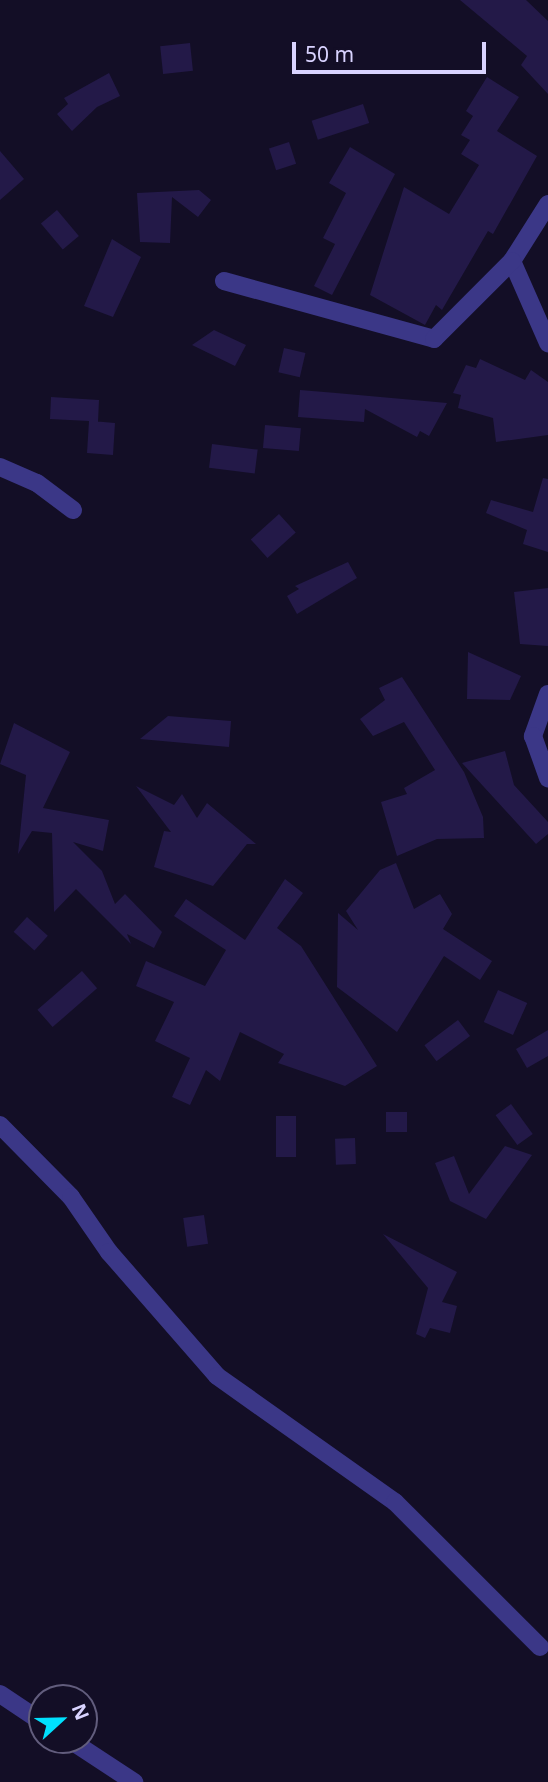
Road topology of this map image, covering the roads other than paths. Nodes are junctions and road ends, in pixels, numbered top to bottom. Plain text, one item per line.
1 (548, 204) edge
2 (512, 261) junction
3 (224, 281) dead end
4 (548, 343) edge
5 (0, 467) edge
6 (73, 510) dead end
7 (548, 694) edge
8 (548, 778) edge
9 (0, 1125) edge
10 (540, 1647) dead end
11 (0, 1694) edge
12 (28, 1712) edge
13 (91, 1754) edge
14 (134, 1782) edge

1 - 2 street
2 - 3 street
2 - 4 street
5 - 6 street
7 - 8 street
9 - 10 street
11 - 12 street
13 - 14 street

